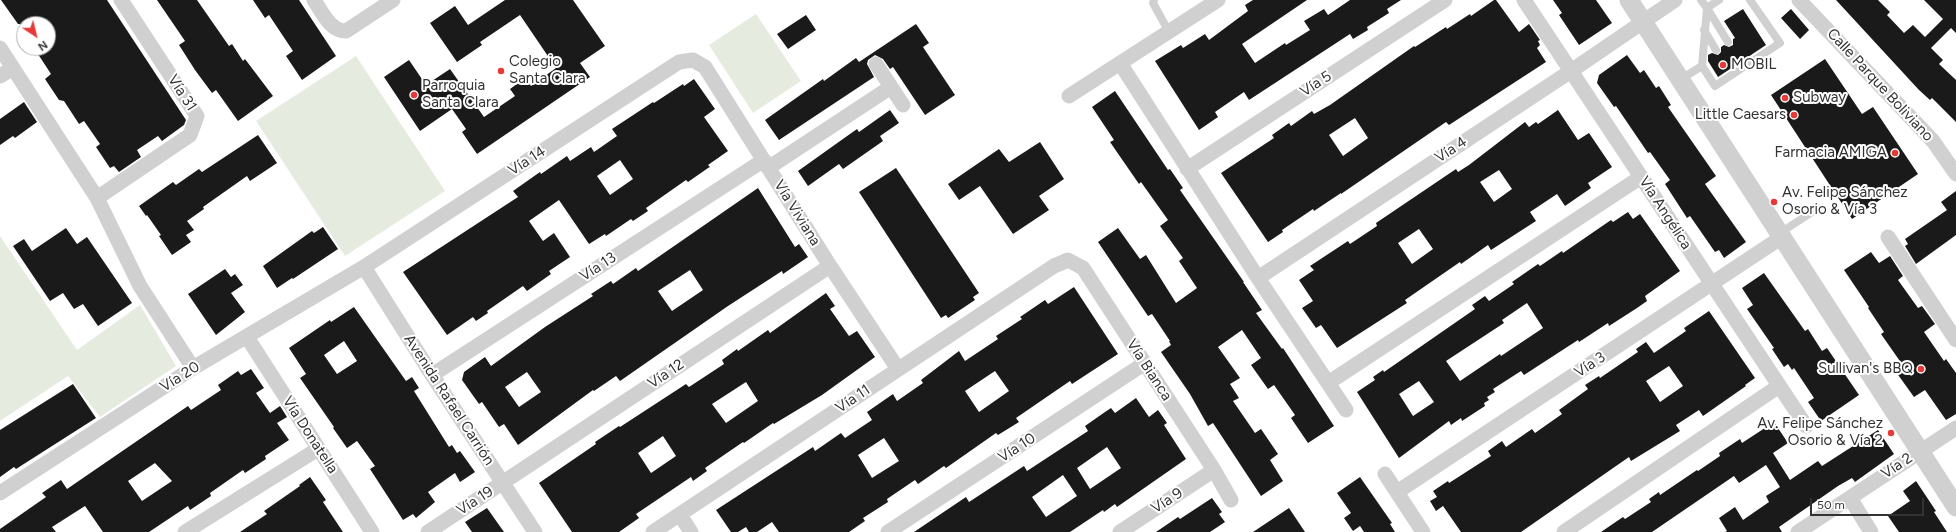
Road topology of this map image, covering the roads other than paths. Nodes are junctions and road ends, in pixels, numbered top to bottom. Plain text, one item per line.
1 (121, 0) edge
2 (314, 0) edge
3 (393, 0) edge
4 (1154, 0) edge
5 (1218, 0) edge
6 (1445, 0) edge
7 (1524, 0) edge
8 (1629, 0) edge
9 (1675, 0) edge
10 (1701, 0) edge
11 (1718, 0) edge
12 (1750, 0) edge
13 (1800, 0) edge
14 (1707, 8) junction
15 (1643, 22) junction
16 (1704, 30) junction
17 (1169, 32) junction
18 (1728, 42) dead end
19 (0, 48) edge
20 (1716, 50) dead end
21 (693, 60) joint
22 (1120, 63) junction
23 (876, 64) dead end
24 (1702, 66) junction
25 (13, 68) junction
26 (1570, 71) junction
27 (0, 76) edge
28 (1681, 79) junction
29 (891, 87) junction
30 (1069, 96) dead end
31 (903, 105) dead end
32 (766, 164) junction
33 (1187, 169) junction
34 (1956, 174) edge
35 (1642, 177) junction
36 (98, 198) junction
37 (1818, 208) dead end
38 (1781, 235) junction
39 (1888, 237) dead end
40 (830, 266) junction
41 (1054, 266) joint
42 (364, 267) junction
43 (1258, 278) junction
44 (1711, 286) junction
45 (247, 337) junction
46 (1956, 340) edge
47 (1145, 363) junction
48 (193, 368) junction
49 (898, 369) junction
50 (432, 375) junction
51 (1328, 383) junction
52 (1779, 386) junction
53 (1346, 410) dead end
54 (1806, 426) dead end
55 (1956, 428) edge
56 (318, 448) junction
57 (1919, 451) junction
58 (1214, 470) junction
59 (1385, 474) dead end
60 (502, 483) junction
61 (1397, 492) junction
62 (0, 493) edge
63 (1850, 498) junction
64 (1231, 500) dead end
65 (1956, 507) edge
66 (680, 515) junction
67 (185, 532) edge
68 (372, 532) edge
69 (428, 532) edge
70 (535, 532) edge
71 (653, 532) edge
72 (692, 532) edge
73 (888, 532) edge
74 (1120, 532) edge
75 (1422, 532) edge
76 (1564, 532) edge
77 (1798, 532) edge
78 (1871, 532) edge

1 - 36 street, Vía 31
2 - 3 street
4 - 17 lane
5 - 17 street
6 - 33 street, Vía 5
7 - 26 street, Vía Angélica
8 - 15 street
9 - 15 street, Vía 4
10 - 14 lane
11 - 14 lane
12 - 24 lane
13 - 34 street, Calle Parque Boliviano
14 - 16 lane
14 - 18 lane
15 - 26 street, Vía 4
15 - 28 street
16 - 20 lane
16 - 24 lane
17 - 22 street
19 - 25 street
21 - 32 street, Vía Viviana
21 - 42 street, Vía 14
22 - 30 street
22 - 33 street
23 - 29 street
24 - 28 lane
25 - 27 street
25 - 36 street
26 - 35 street, Vía Angélica
26 - 43 street, Vía 4
28 - 38 street
29 - 31 street
29 - 32 street, Vía 13
32 - 40 street, Vía Viviana
32 - 50 street, Vía 13
33 - 43 street
35 - 44 street, Vía Angélica
35 - 51 street
36 - 48 street
37 - 38 lane
38 - 44 street, Vía 3
38 - 57 street
39 - 46 street
40 - 49 street, Vía Viviana
40 - 60 street, Vía 12
41 - 47 street, Vía Bianca
41 - 49 street, Vía 11
42 - 45 street, Vía 20
42 - 50 street, Avenida Rafael Carrión
43 - 51 street
44 - 52 street, Vía Angélica
44 - 61 street, Vía 3
45 - 48 street, Vía 20
45 - 56 street, Vía Donatella
47 - 58 street, Vía Bianca
47 - 73 street, Vía 10
48 - 62 street, Vía 20
49 - 66 street, Vía 11
50 - 60 street, Avenida Rafael Carrión
51 - 53 street
52 - 54 street, Vía Angélica
52 - 76 street
55 - 57 street, Vía 2
56 - 67 street
56 - 68 street, Vía Donatella
57 - 63 street, Vía 2
57 - 65 street
58 - 64 street, Vía Bianca
58 - 74 street, Vía 9
59 - 61 street
60 - 69 street, Vía 19
60 - 70 street, Avenida Rafael Carrión
61 - 75 street
63 - 77 street, Vía 2
63 - 78 street
66 - 71 street, Vía 11
66 - 72 street

